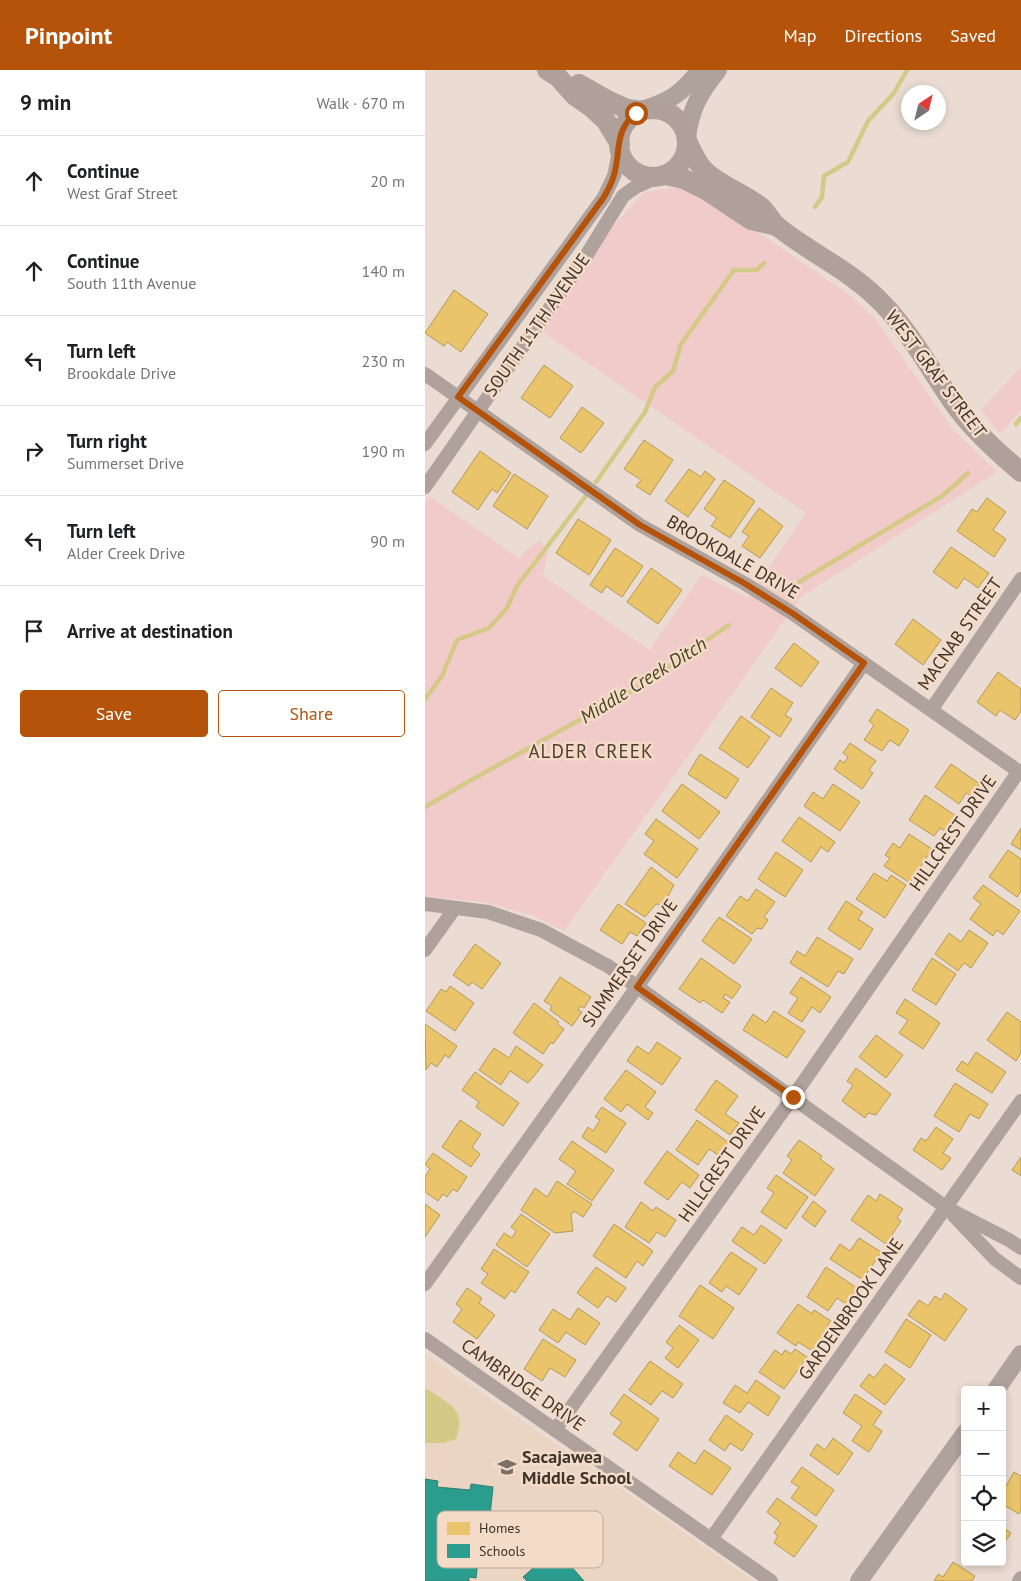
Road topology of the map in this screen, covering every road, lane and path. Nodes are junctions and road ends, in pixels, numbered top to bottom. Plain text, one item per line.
1 (700, 70) edge
2 (718, 70) edge
3 (552, 74) edge
4 (643, 110) junction
5 (687, 139) junction
6 (620, 145) junction
7 (662, 175) junction
8 (777, 226) junction
9 (425, 374) edge
10 (458, 397) junction
11 (478, 411) junction
12 (425, 444) edge
13 (1021, 472) edge
14 (425, 487) edge
15 (1021, 579) edge
16 (864, 663) junction
17 (931, 710) junction
18 (1020, 772) edge
19 (425, 904) edge
20 (455, 908) junction
21 (425, 950) edge
22 (637, 987) junction
23 (793, 1097) junction
24 (1021, 1102) edge
25 (947, 1208) junction
26 (1021, 1248) edge
27 (1021, 1278) edge
28 (425, 1284) edge
29 (425, 1339) edge
30 (1021, 1354) edge
31 (999, 1386) edge
32 (555, 1430) junction
33 (961, 1439) edge
34 (711, 1539) junction
35 (1021, 1578) edge
36 (771, 1581) edge
37 (859, 1581) edge
38 (1019, 1581) edge

1 - 4 street
2 - 5 street
3 - 4 main road, WEST GRAF STREET
3 - 6 main road, WEST GRAF STREET
4 - 5 main road, WEST GRAF STREET
4 - 6 main road
5 - 7 main road
5 - 8 main road, WEST GRAF STREET
6 - 7 main road, WEST GRAF STREET
6 - 10 street, SOUTH 11TH AVENUE
7 - 8 main road, WEST GRAF STREET
7 - 11 street, SOUTH 11TH AVENUE
8 - 13 main road, WEST GRAF STREET
9 - 10 street, BROOKDALE DRIVE
10 - 11 street, BROOKDALE DRIVE
10 - 12 street, SOUTH 11TH AVENUE
11 - 14 street, SOUTH 11TH AVENUE
11 - 16 street, BROOKDALE DRIVE
15 - 17 street, MACNAB STREET
16 - 17 street, BROOKDALE DRIVE
16 - 22 street, SUMMERSET DRIVE
17 - 18 street, BROOKDALE DRIVE
18 - 23 street, HILLCREST DRIVE
19 - 20 street
20 - 21 street
20 - 22 street
22 - 23 street
22 - 28 street, SUMMERSET DRIVE
23 - 25 street
23 - 32 street, HILLCREST DRIVE
24 - 25 street, GARDENBROOK LANE
25 - 26 street
25 - 27 street
25 - 34 street, GARDENBROOK LANE
29 - 32 street, CAMBRIDGE DRIVE
30 - 31 street
32 - 34 street, CAMBRIDGE DRIVE
33 - 37 street
34 - 36 street, CAMBRIDGE DRIVE
35 - 38 street

